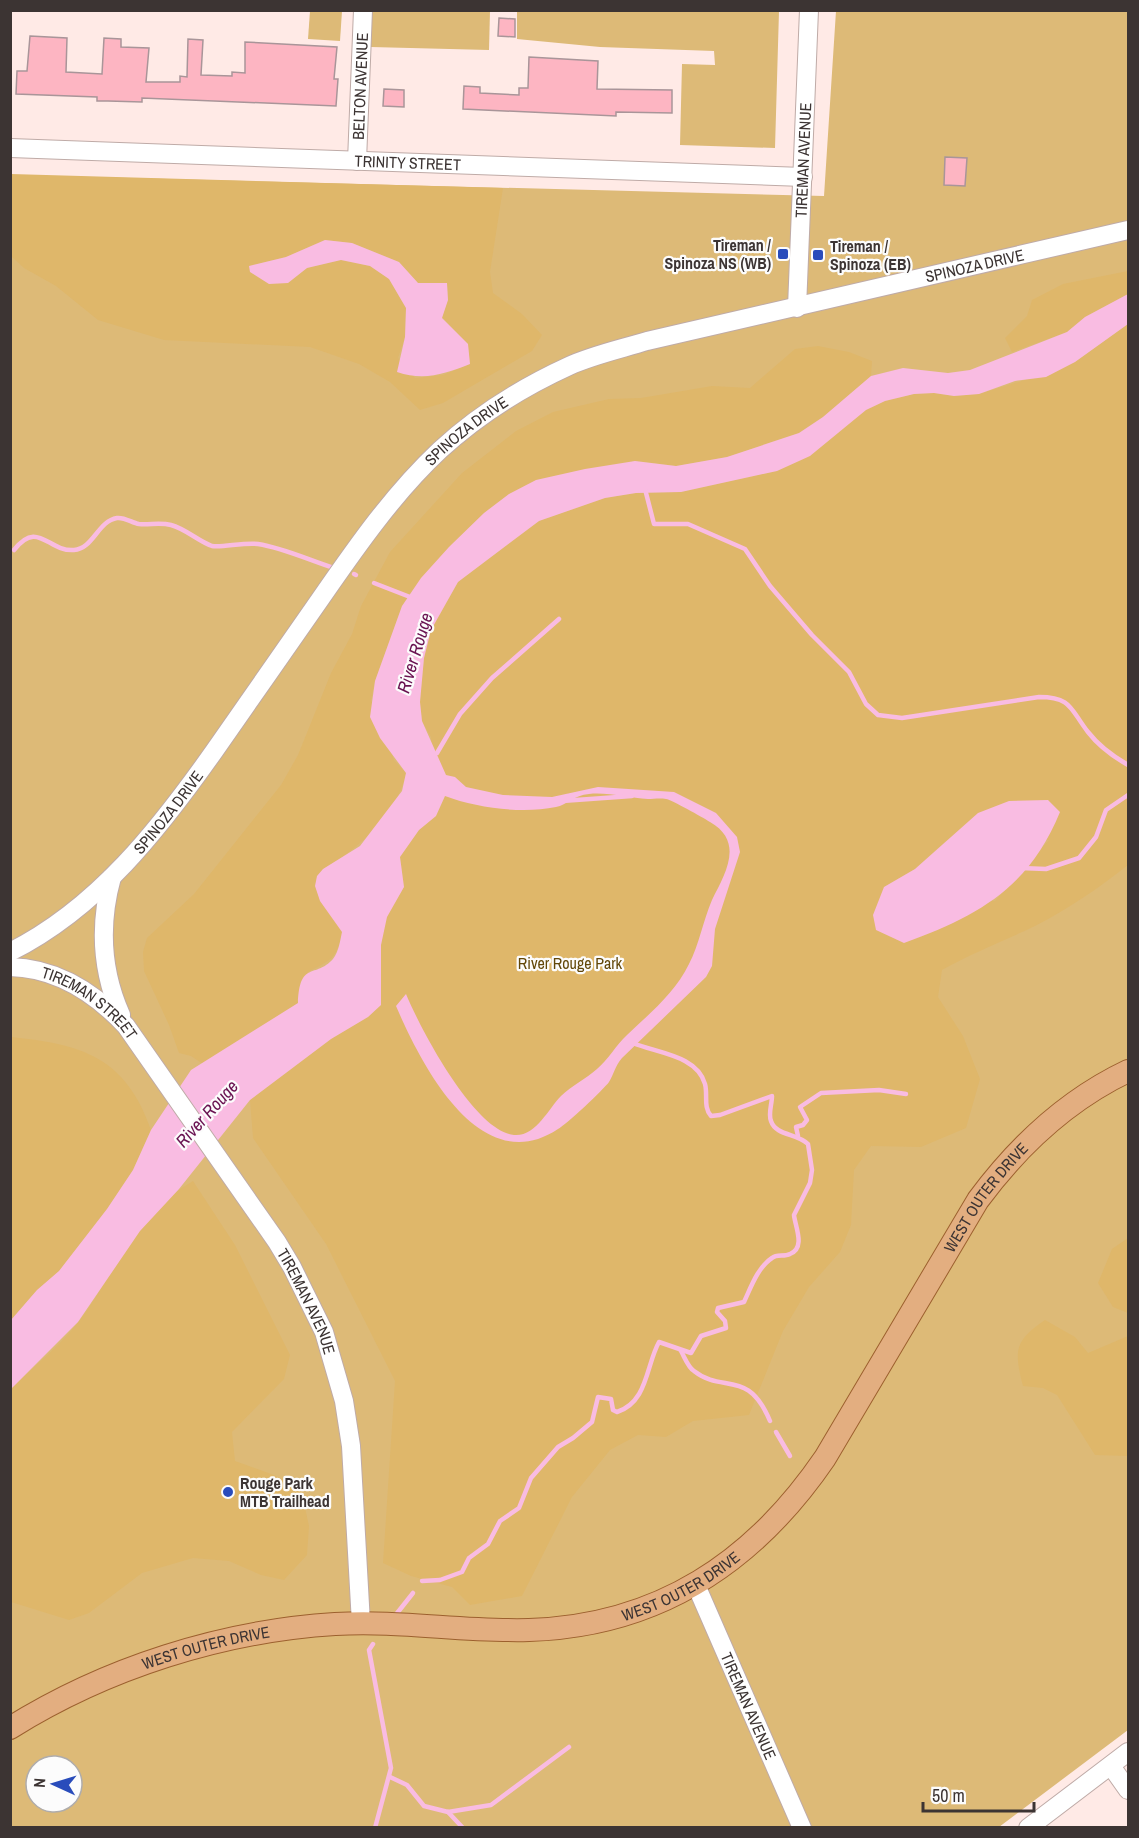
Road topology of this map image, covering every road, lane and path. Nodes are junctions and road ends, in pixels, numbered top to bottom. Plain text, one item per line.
1 (363, 10) edge
2 (809, 10) edge
3 (10, 148) edge
4 (357, 161) junction
5 (803, 177) junction
6 (1128, 230) edge
7 (797, 308) junction
8 (112, 877) junction
9 (10, 952) edge
10 (10, 967) edge
11 (126, 1026) junction
12 (1128, 1071) edge
13 (696, 1585) junction
14 (361, 1623) junction
15 (10, 1728) edge
16 (1128, 1752) edge
17 (1110, 1766) junction
18 (1128, 1790) edge
19 (802, 1827) edge
20 (1028, 1827) edge

1 - 4 street, BELTON AVENUE
2 - 5 street, TIREMAN AVENUE
3 - 4 street, TRINITY STREET
4 - 5 street, TRINITY STREET
5 - 7 street, TIREMAN AVENUE
6 - 7 street, SPINOZA DRIVE
7 - 8 street, SPINOZA DRIVE
8 - 9 street, SPINOZA DRIVE
8 - 11 street, TIREMAN STREET
10 - 11 street, TIREMAN STREET
11 - 14 street, TIREMAN AVENUE
12 - 13 main road, WEST OUTER DRIVE
13 - 14 main road, WEST OUTER DRIVE
13 - 19 street, TIREMAN AVENUE
14 - 15 main road, WEST OUTER DRIVE
16 - 17 street
17 - 18 street
17 - 20 street

